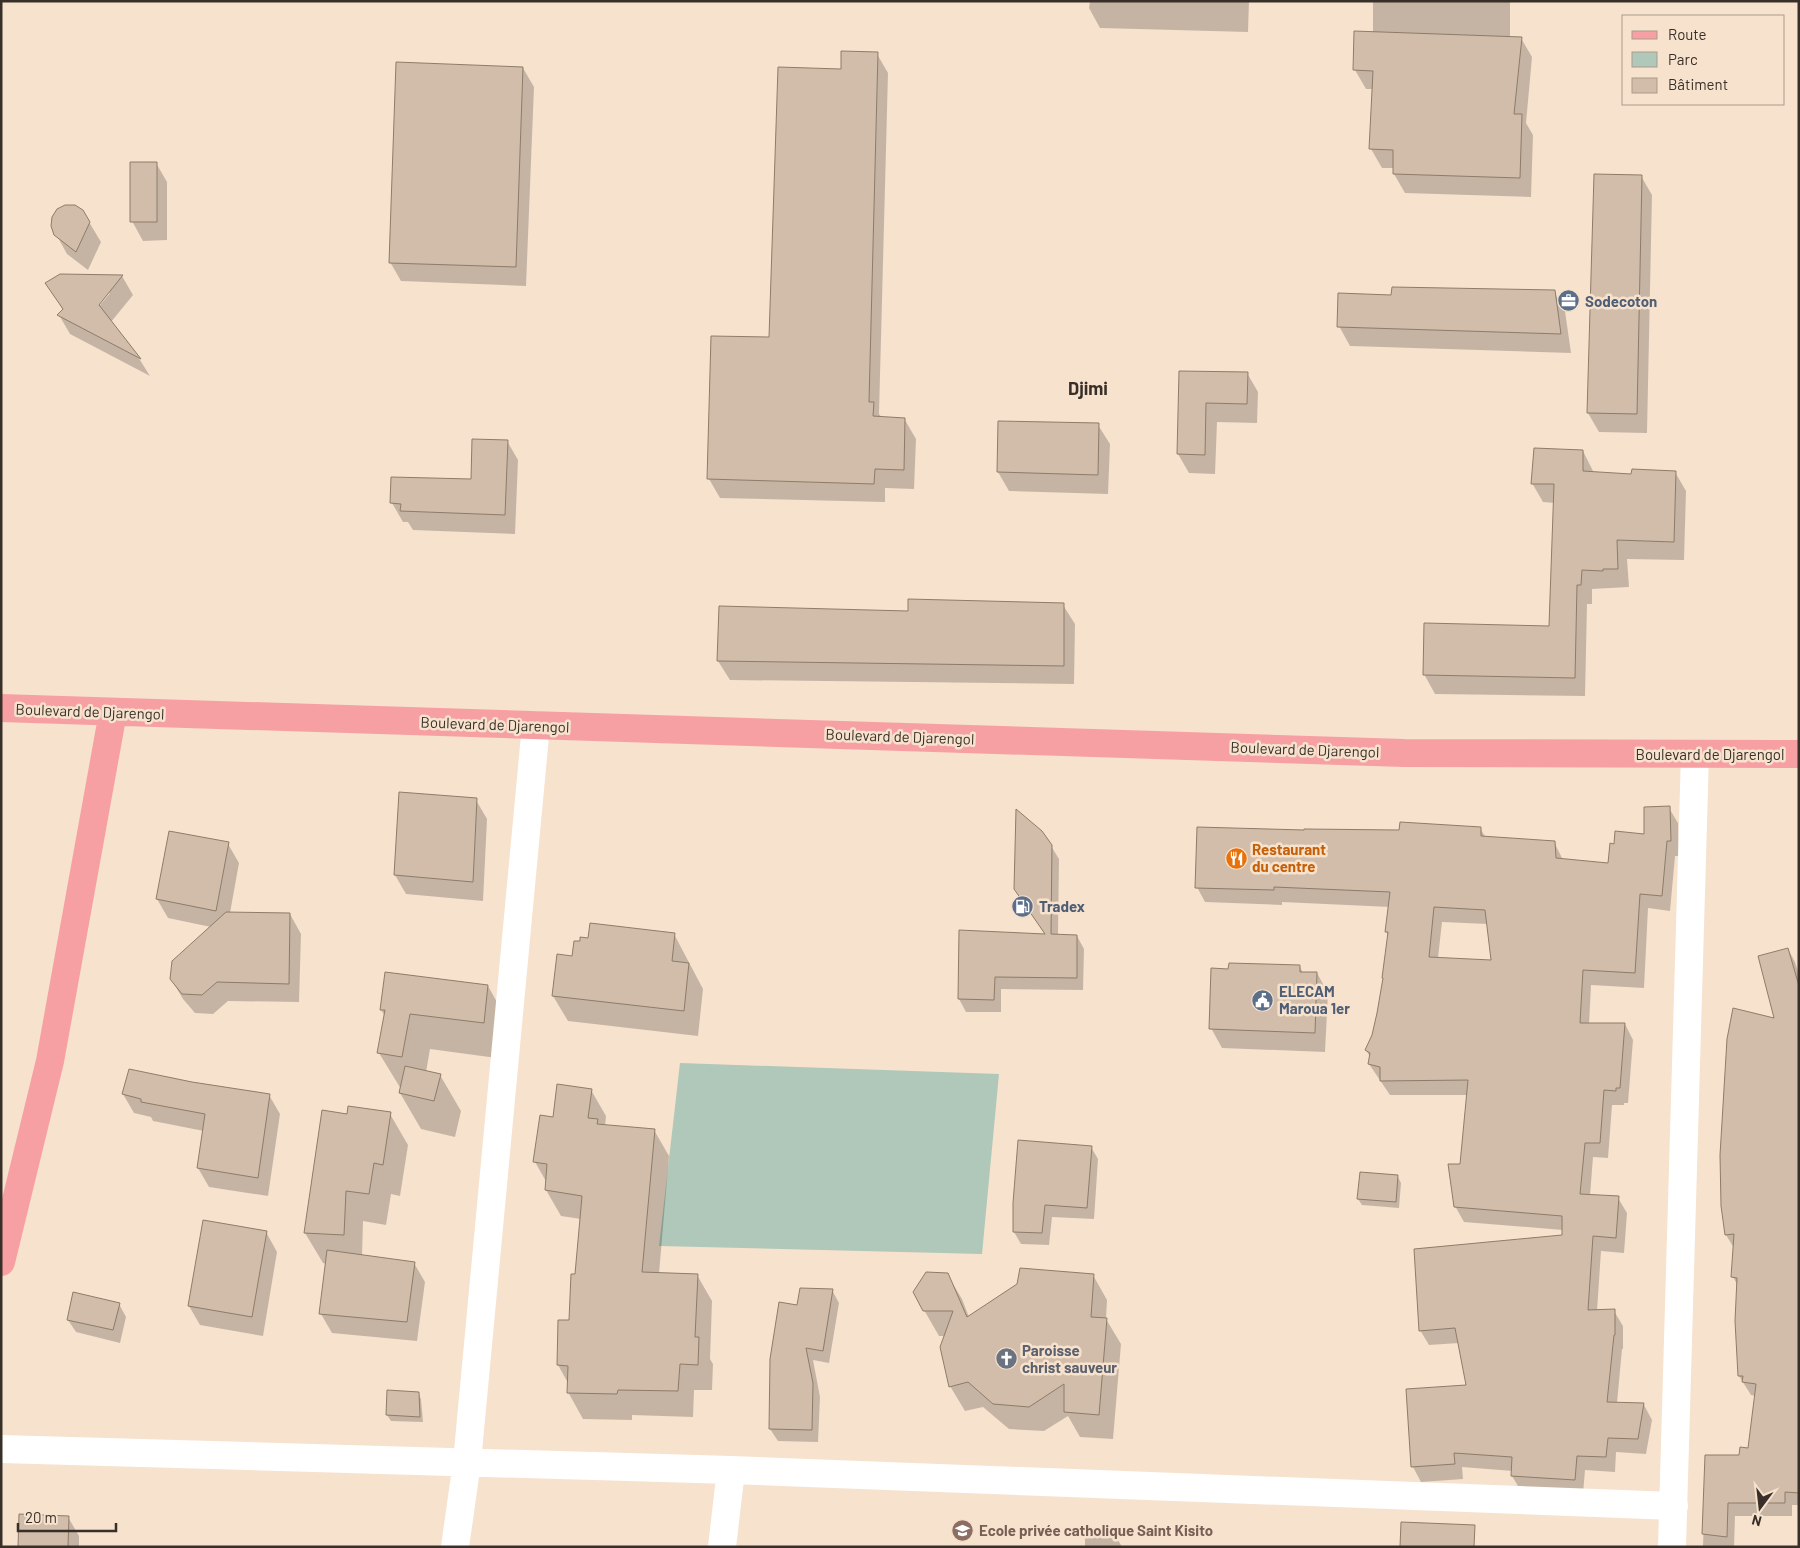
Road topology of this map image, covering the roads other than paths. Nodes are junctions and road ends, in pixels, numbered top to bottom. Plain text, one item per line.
1 (1, 708) edge
2 (114, 712) junction
3 (536, 725) junction
4 (1695, 754) junction
5 (1799, 754) edge
6 (1, 1262) edge
7 (1, 1449) edge
8 (467, 1462) junction
9 (732, 1470) junction
10 (1674, 1506) junction
11 (456, 1547) edge
12 (722, 1547) edge
13 (1672, 1547) edge

1 - 2 main road, Boulevard de Djarengol
2 - 3 main road, Boulevard de Djarengol
2 - 6 main road
3 - 4 main road, Boulevard de Djarengol
3 - 8 street
4 - 5 main road, Boulevard de Djarengol
4 - 10 street
7 - 8 street
8 - 9 street
8 - 11 street
9 - 10 street
9 - 12 street
10 - 13 street

